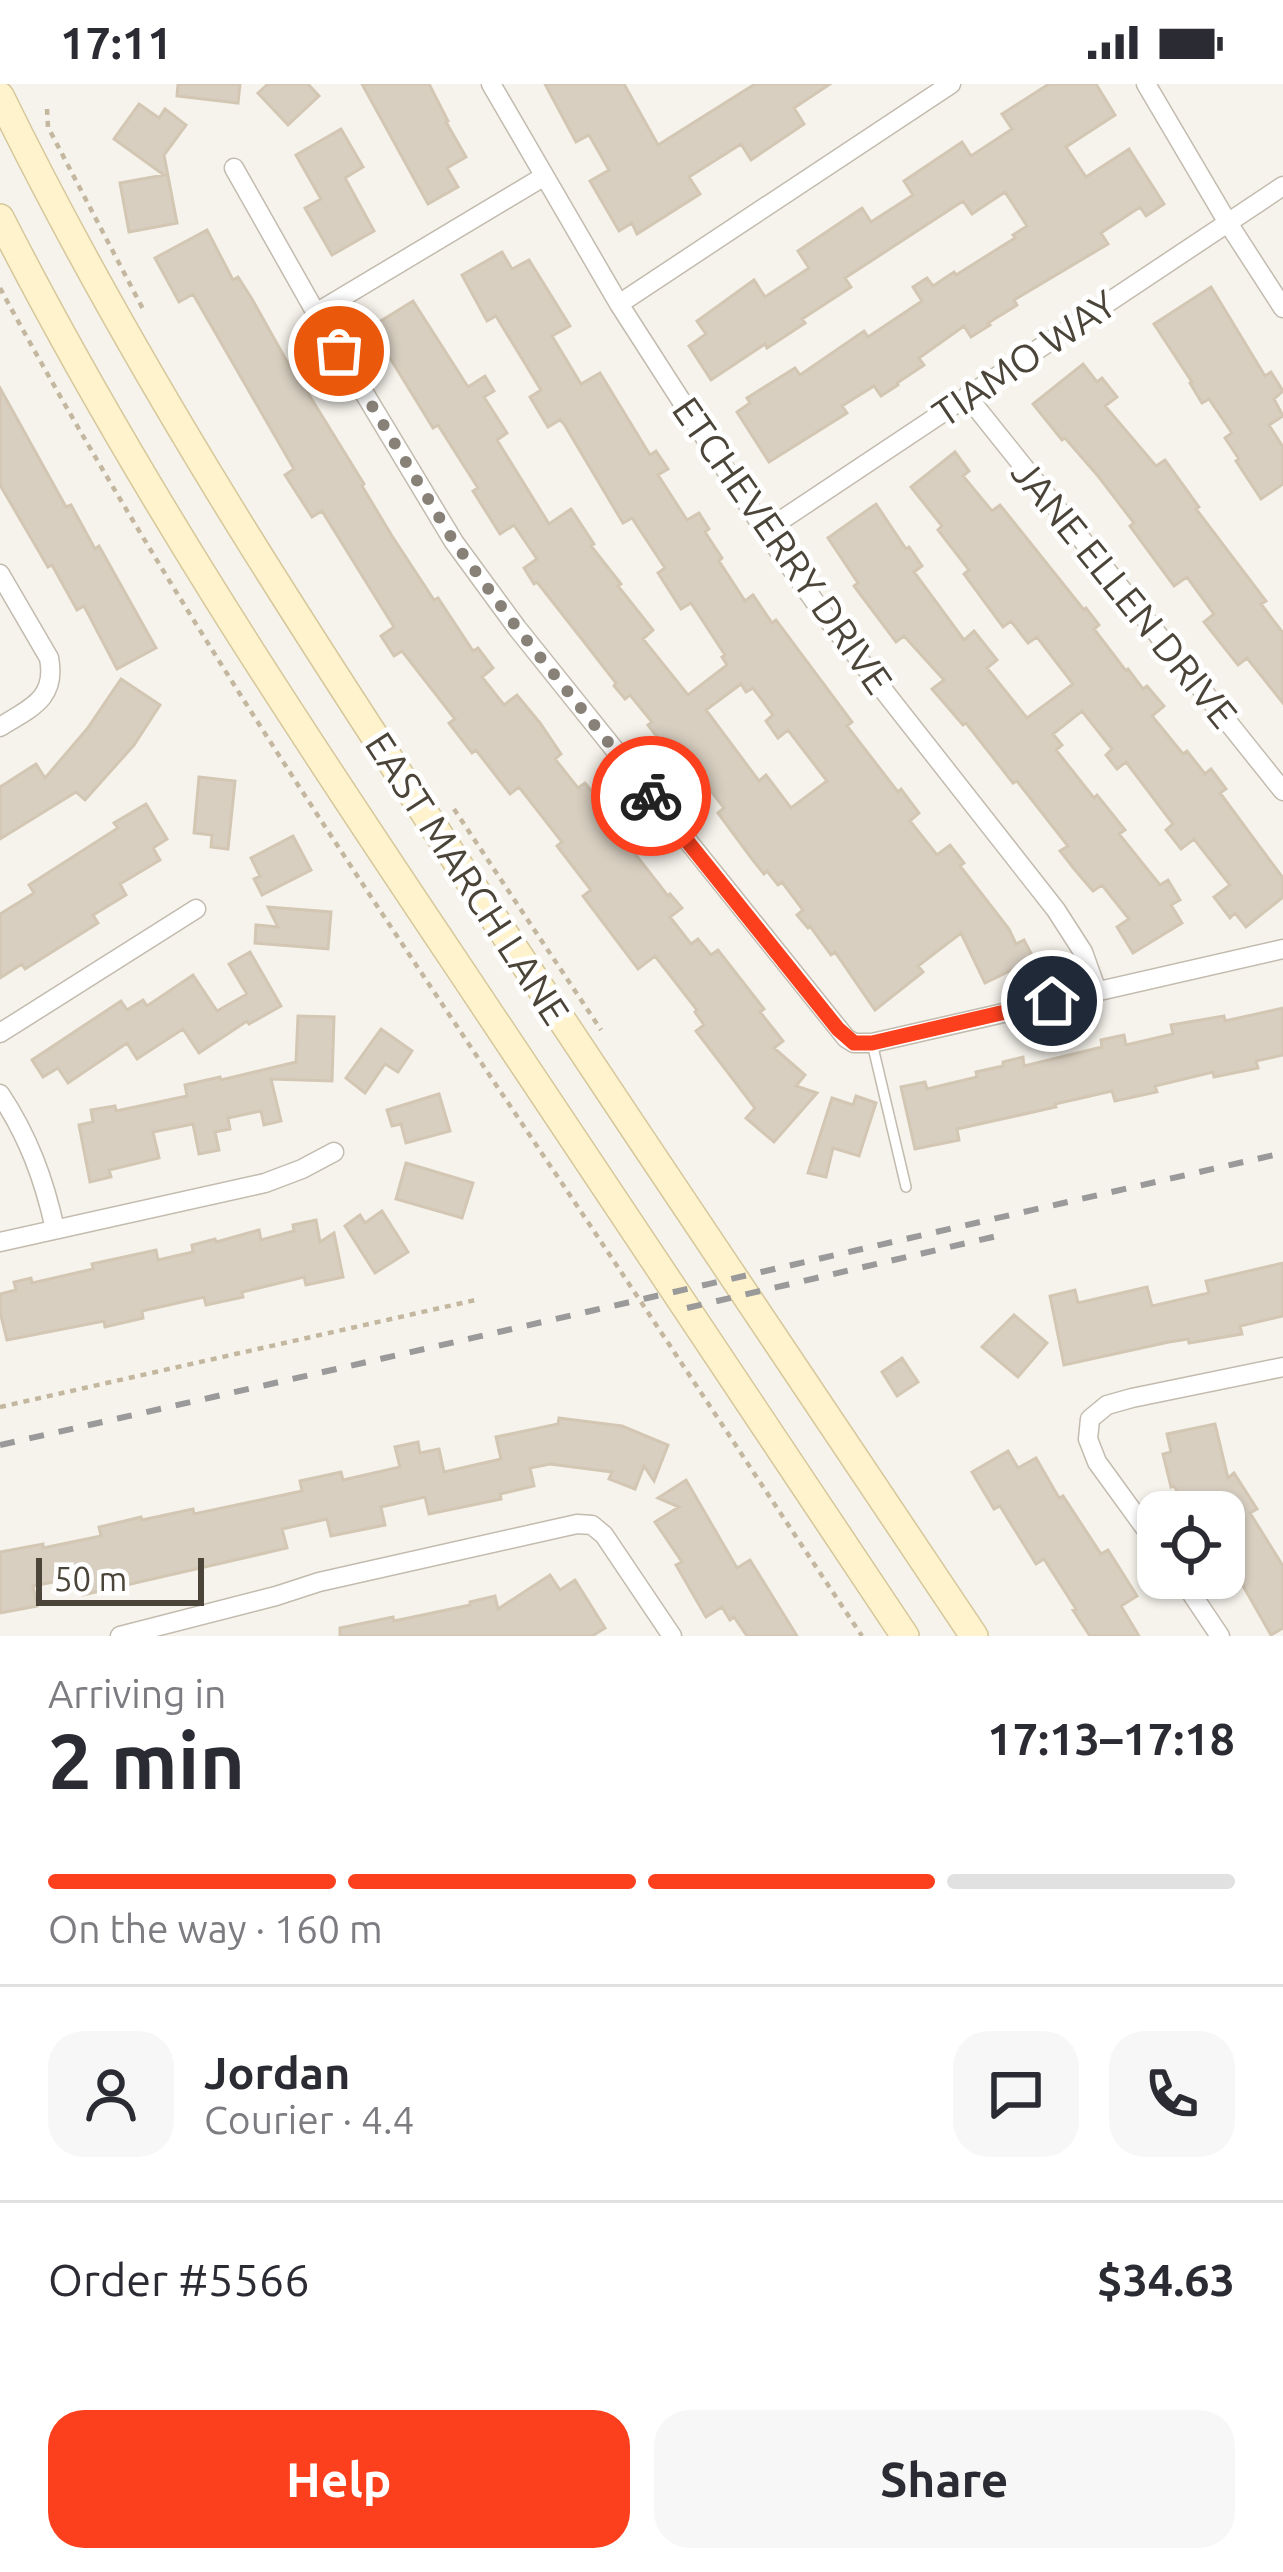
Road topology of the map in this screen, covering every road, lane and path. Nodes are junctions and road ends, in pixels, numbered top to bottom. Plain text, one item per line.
1 (491, 84) edge
2 (951, 84) edge
3 (1145, 84) edge
4 (2, 89) edge
5 (47, 109) dead end
6 (234, 168) dead end
7 (543, 178) junction
8 (1283, 186) edge
9 (0, 218) edge
10 (1228, 223) junction
11 (0, 288) edge
12 (620, 304) junction
13 (1283, 308) edge
14 (316, 313) junction
15 (148, 317) dead end
16 (967, 396) junction
17 (765, 531) junction
18 (0, 574) edge
19 (0, 727) edge
20 (1283, 791) edge
21 (455, 811) dead end
22 (196, 909) dead end
23 (1283, 949) edge
24 (1097, 991) junction
25 (0, 1034) edge
26 (610, 1043) dead end
27 (863, 1043) junction
28 (0, 1094) edge
29 (334, 1152) dead end
30 (906, 1187) dead end
31 (55, 1229) junction
32 (0, 1242) edge
33 (480, 1299) dead end
34 (1283, 1367) edge
35 (0, 1407) edge
36 (1137, 1517) edge
37 (1195, 1599) edge
38 (120, 1636) edge
39 (672, 1636) edge
40 (862, 1636) edge
41 (905, 1636) edge
42 (974, 1636) edge
43 (1220, 1636) edge

1 - 7 street, ETCHEVERRY DRIVE
2 - 12 street
3 - 10 street
4 - 42 main road, EAST MARCH LANE
5 - 15 path
6 - 14 street
7 - 12 street, ETCHEVERRY DRIVE
7 - 14 street
8 - 10 street, TIAMO WAY
9 - 41 main road, EAST MARCH LANE
10 - 13 street
10 - 16 street, TIAMO WAY
11 - 40 path
12 - 17 street, ETCHEVERRY DRIVE
14 - 27 street
16 - 17 street, TIAMO WAY
16 - 20 street, JANE ELLEN DRIVE
17 - 24 street, ETCHEVERRY DRIVE
18 - 19 street
21 - 26 path
22 - 25 street
23 - 24 street
24 - 27 street
27 - 30 lane
28 - 31 street
29 - 31 street
31 - 32 street
33 - 35 path
34 - 36 street
37 - 43 street
38 - 39 street

